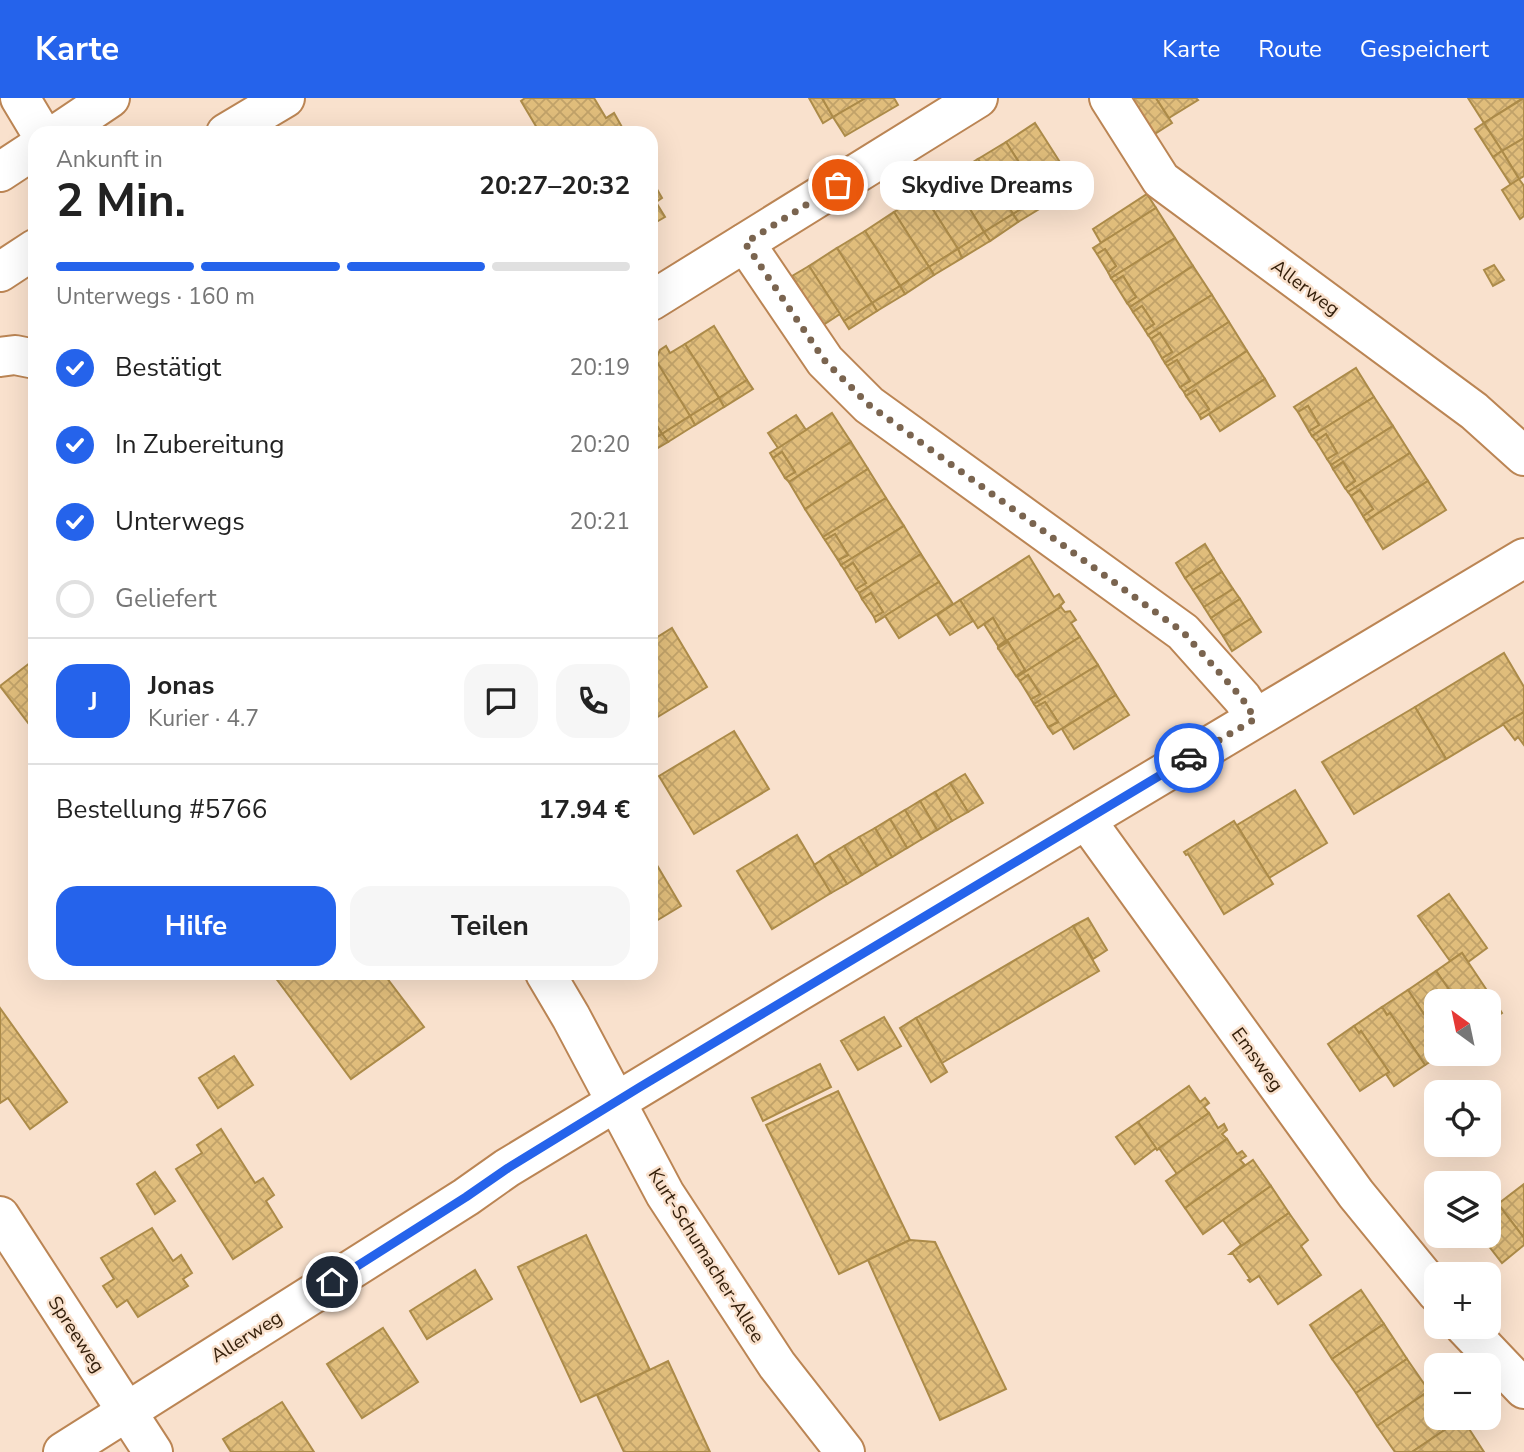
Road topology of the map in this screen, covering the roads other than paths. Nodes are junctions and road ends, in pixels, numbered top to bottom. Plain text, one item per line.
1 (20, 98) edge
2 (110, 98) edge
3 (285, 98) edge
4 (978, 98) edge
5 (1109, 98) edge
6 (37, 126) edge
7 (68, 126) edge
8 (238, 126) edge
9 (28, 154) edge
10 (0, 172) edge
11 (745, 243) junction
12 (28, 254) edge
13 (0, 272) edge
14 (658, 297) edge
15 (0, 357) edge
16 (28, 358) edge
17 (1524, 456) edge
18 (1519, 570) edge
19 (1255, 719) junction
20 (1086, 820) junction
21 (549, 980) edge
22 (616, 1102) junction
23 (0, 1216) edge
24 (1424, 1277) edge
25 (1476, 1339) edge
26 (1524, 1390) edge
27 (127, 1411) junction
28 (63, 1452) edge
29 (153, 1452) edge
30 (845, 1452) edge

1 - 6 street
2 - 7 street
3 - 8 street
4 - 11 street
5 - 17 street, Allerweg
9 - 10 street
11 - 14 street
11 - 19 street
12 - 13 street
15 - 16 street
18 - 19 street, Allerweg
19 - 20 street, Allerweg
20 - 22 street, Allerweg
20 - 24 street, Emsweg
21 - 22 street, Kurt-Schumacher-Allee
22 - 27 street, Allerweg
22 - 30 street, Kurt-Schumacher-Allee
23 - 27 street, Spreeweg
25 - 26 street
27 - 28 street, Allerweg
27 - 29 street, Spreeweg

